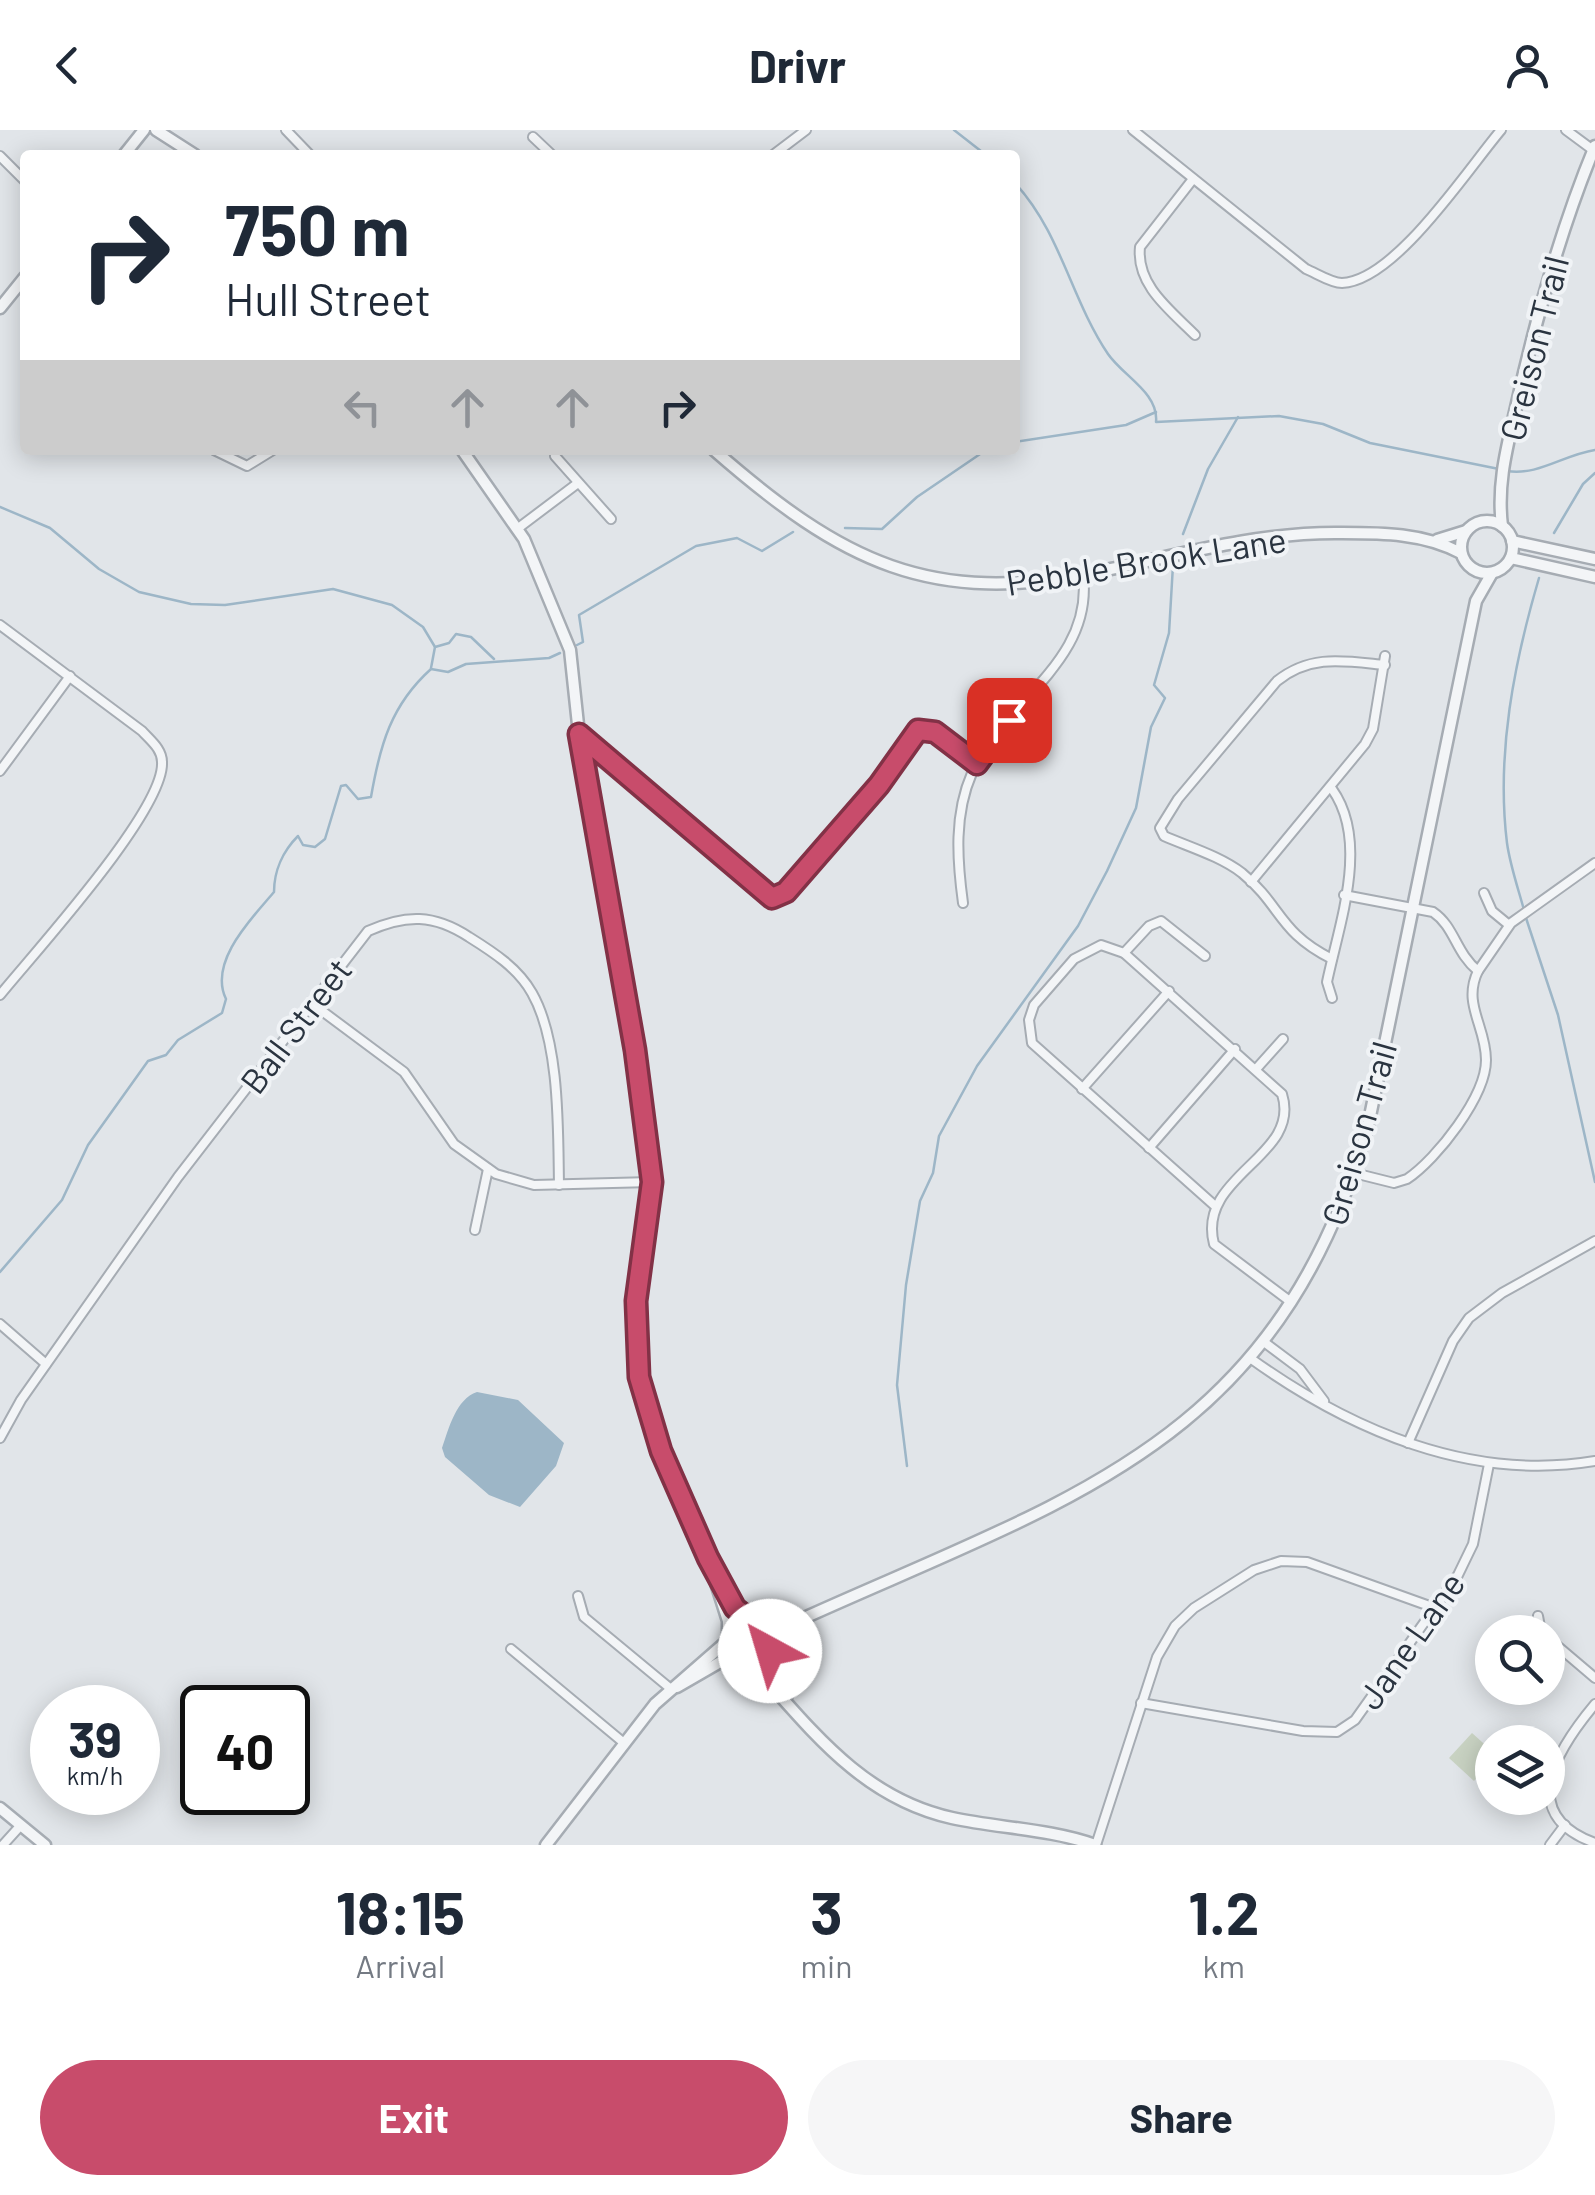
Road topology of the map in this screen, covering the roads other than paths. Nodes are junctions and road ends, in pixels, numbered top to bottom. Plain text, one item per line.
1 (144, 130) edge
2 (156, 130) edge
3 (286, 130) edge
4 (806, 130) edge
5 (1134, 130) edge
6 (1501, 130) edge
7 (1566, 130) edge
8 (533, 136) dead end
9 (1594, 148) edge
10 (128, 150) edge
11 (186, 150) edge
12 (305, 150) edge
13 (547, 150) edge
14 (780, 150) edge
15 (0, 156) edge
16 (20, 176) edge
17 (1193, 179) junction
18 (20, 292) edge
19 (0, 308) edge
20 (1196, 335) dead end
21 (224, 455) edge
22 (265, 455) edge
23 (466, 455) edge
24 (720, 455) edge
25 (555, 456) dead end
26 (578, 483) junction
27 (1498, 494) junction
28 (611, 519) dead end
29 (1482, 522) junction
30 (1502, 526) junction
31 (517, 528) junction
32 (1466, 531) junction
33 (1437, 540) junction
34 (1512, 541) junction
35 (1461, 552) junction
36 (1511, 558) junction
37 (1595, 560) edge
38 (1472, 570) junction
39 (1492, 574) junction
40 (1082, 575) junction
41 (1595, 577) edge
42 (1476, 600) junction
43 (0, 625) edge
44 (70, 676) junction
45 (579, 734) junction
46 (977, 764) junction
47 (0, 771) edge
48 (1332, 788) junction
49 (1595, 863) edge
50 (1251, 882) junction
51 (1484, 893) dead end
52 (1344, 895) junction
53 (963, 903) dead end
54 (1414, 907) junction
55 (1509, 925) junction
56 (1124, 953) junction
57 (1204, 956) dead end
58 (1332, 959) junction
59 (1478, 970) junction
60 (1168, 991) junction
61 (0, 995) edge
62 (1332, 998) dead end
63 (310, 1002) junction
64 (1283, 1039) dead end
65 (1235, 1048) junction
66 (1257, 1068) junction
67 (1082, 1089) junction
68 (1149, 1148) junction
69 (488, 1169) junction
70 (1354, 1174) junction
71 (652, 1182) junction
72 (559, 1185) junction
73 (1214, 1205) junction
74 (475, 1230) dead end
75 (1595, 1241) edge
76 (1291, 1302) junction
77 (0, 1324) edge
78 (1264, 1342) junction
79 (1250, 1358) junction
80 (46, 1364) junction
81 (1324, 1401) junction
82 (0, 1438) edge
83 (1408, 1443) junction
84 (1595, 1461) edge
85 (1488, 1464) junction
86 (708, 1558) junction
87 (578, 1596) dead end
88 (1435, 1608) junction
89 (750, 1622) junction
90 (795, 1622) junction
91 (762, 1628) junction
92 (727, 1638) junction
93 (770, 1642) junction
94 (511, 1649) dead end
95 (1565, 1652) edge
96 (768, 1655) junction
97 (740, 1665) junction
98 (1595, 1678) edge
99 (672, 1689) junction
100 (1142, 1703) junction
101 (1595, 1704) edge
102 (800, 1717) junction
103 (624, 1743) junction
104 (0, 1808) edge
105 (21, 1825) junction
106 (1565, 1825) junction
107 (1575, 1841) edge
108 (1595, 1843) edge
109 (3, 1845) edge
110 (45, 1845) edge
111 (546, 1845) edge
112 (1095, 1845) edge
113 (1550, 1845) edge

1 - 10 street
2 - 11 street
3 - 12 street
4 - 14 street
5 - 17 street
6 - 17 street
7 - 9 street
8 - 13 street
9 - 27 street, Greison Trail
15 - 16 street
17 - 20 street
18 - 19 street
21 - 22 street
23 - 31 street
24 - 40 street, Pebble Brook Lane
25 - 26 street
26 - 28 street
26 - 31 street
27 - 29 street, Greison Trail
27 - 30 street, Greison Trail
29 - 30 street
29 - 32 street
30 - 34 street
31 - 45 street
32 - 33 street, Pebble Brook Lane
32 - 35 street
33 - 35 street, Pebble Brook Lane
33 - 40 street, Pebble Brook Lane
34 - 36 street
34 - 37 street
35 - 38 street
36 - 39 street
36 - 41 street
38 - 39 street
38 - 42 street, Greison Trail
39 - 42 street, Greison Trail
40 - 46 street
42 - 54 street, Greison Trail
43 - 44 street
44 - 47 street
44 - 61 street
45 - 46 street
45 - 71 street
46 - 53 street
48 - 50 street
48 - 50 street
48 - 52 street
49 - 55 street
50 - 58 street
51 - 55 street
52 - 54 street
52 - 58 street
54 - 59 street
54 - 70 street, Greison Trail
55 - 59 street
56 - 57 street
56 - 60 street
56 - 67 street
58 - 62 street
59 - 70 street
60 - 65 street
60 - 67 street
63 - 69 street
63 - 72 street, Ball Street
63 - 80 street, Ball Street
64 - 66 street
65 - 66 street
65 - 68 street
66 - 73 street
67 - 68 street
68 - 73 street
69 - 72 street
69 - 74 street
70 - 76 street, Greison Trail
71 - 72 street
71 - 86 street
73 - 76 street
75 - 83 street
76 - 78 street, Greison Trail
77 - 80 street
78 - 79 street, Greison Trail
78 - 81 street
79 - 81 street
79 - 90 street, Greison Trail
80 - 82 street, Ball Street
81 - 83 street
83 - 85 street
84 - 85 street
85 - 88 street, Jane Lane
86 - 89 street
86 - 92 street
87 - 99 street
88 - 100 street, Jane Lane
88 - 100 street
89 - 91 street
89 - 92 street
90 - 91 street, Greison Trail
90 - 93 street, Greison Trail
91 - 93 street
92 - 97 street
92 - 99 street
93 - 96 street
94 - 103 street
95 - 98 street
96 - 97 street
96 - 102 street
97 - 99 street
97 - 102 street
99 - 103 street
100 - 112 street
101 - 106 street
102 - 112 street
103 - 111 street
104 - 105 street
105 - 109 street
105 - 110 street
106 - 107 street
106 - 113 street
107 - 108 street

